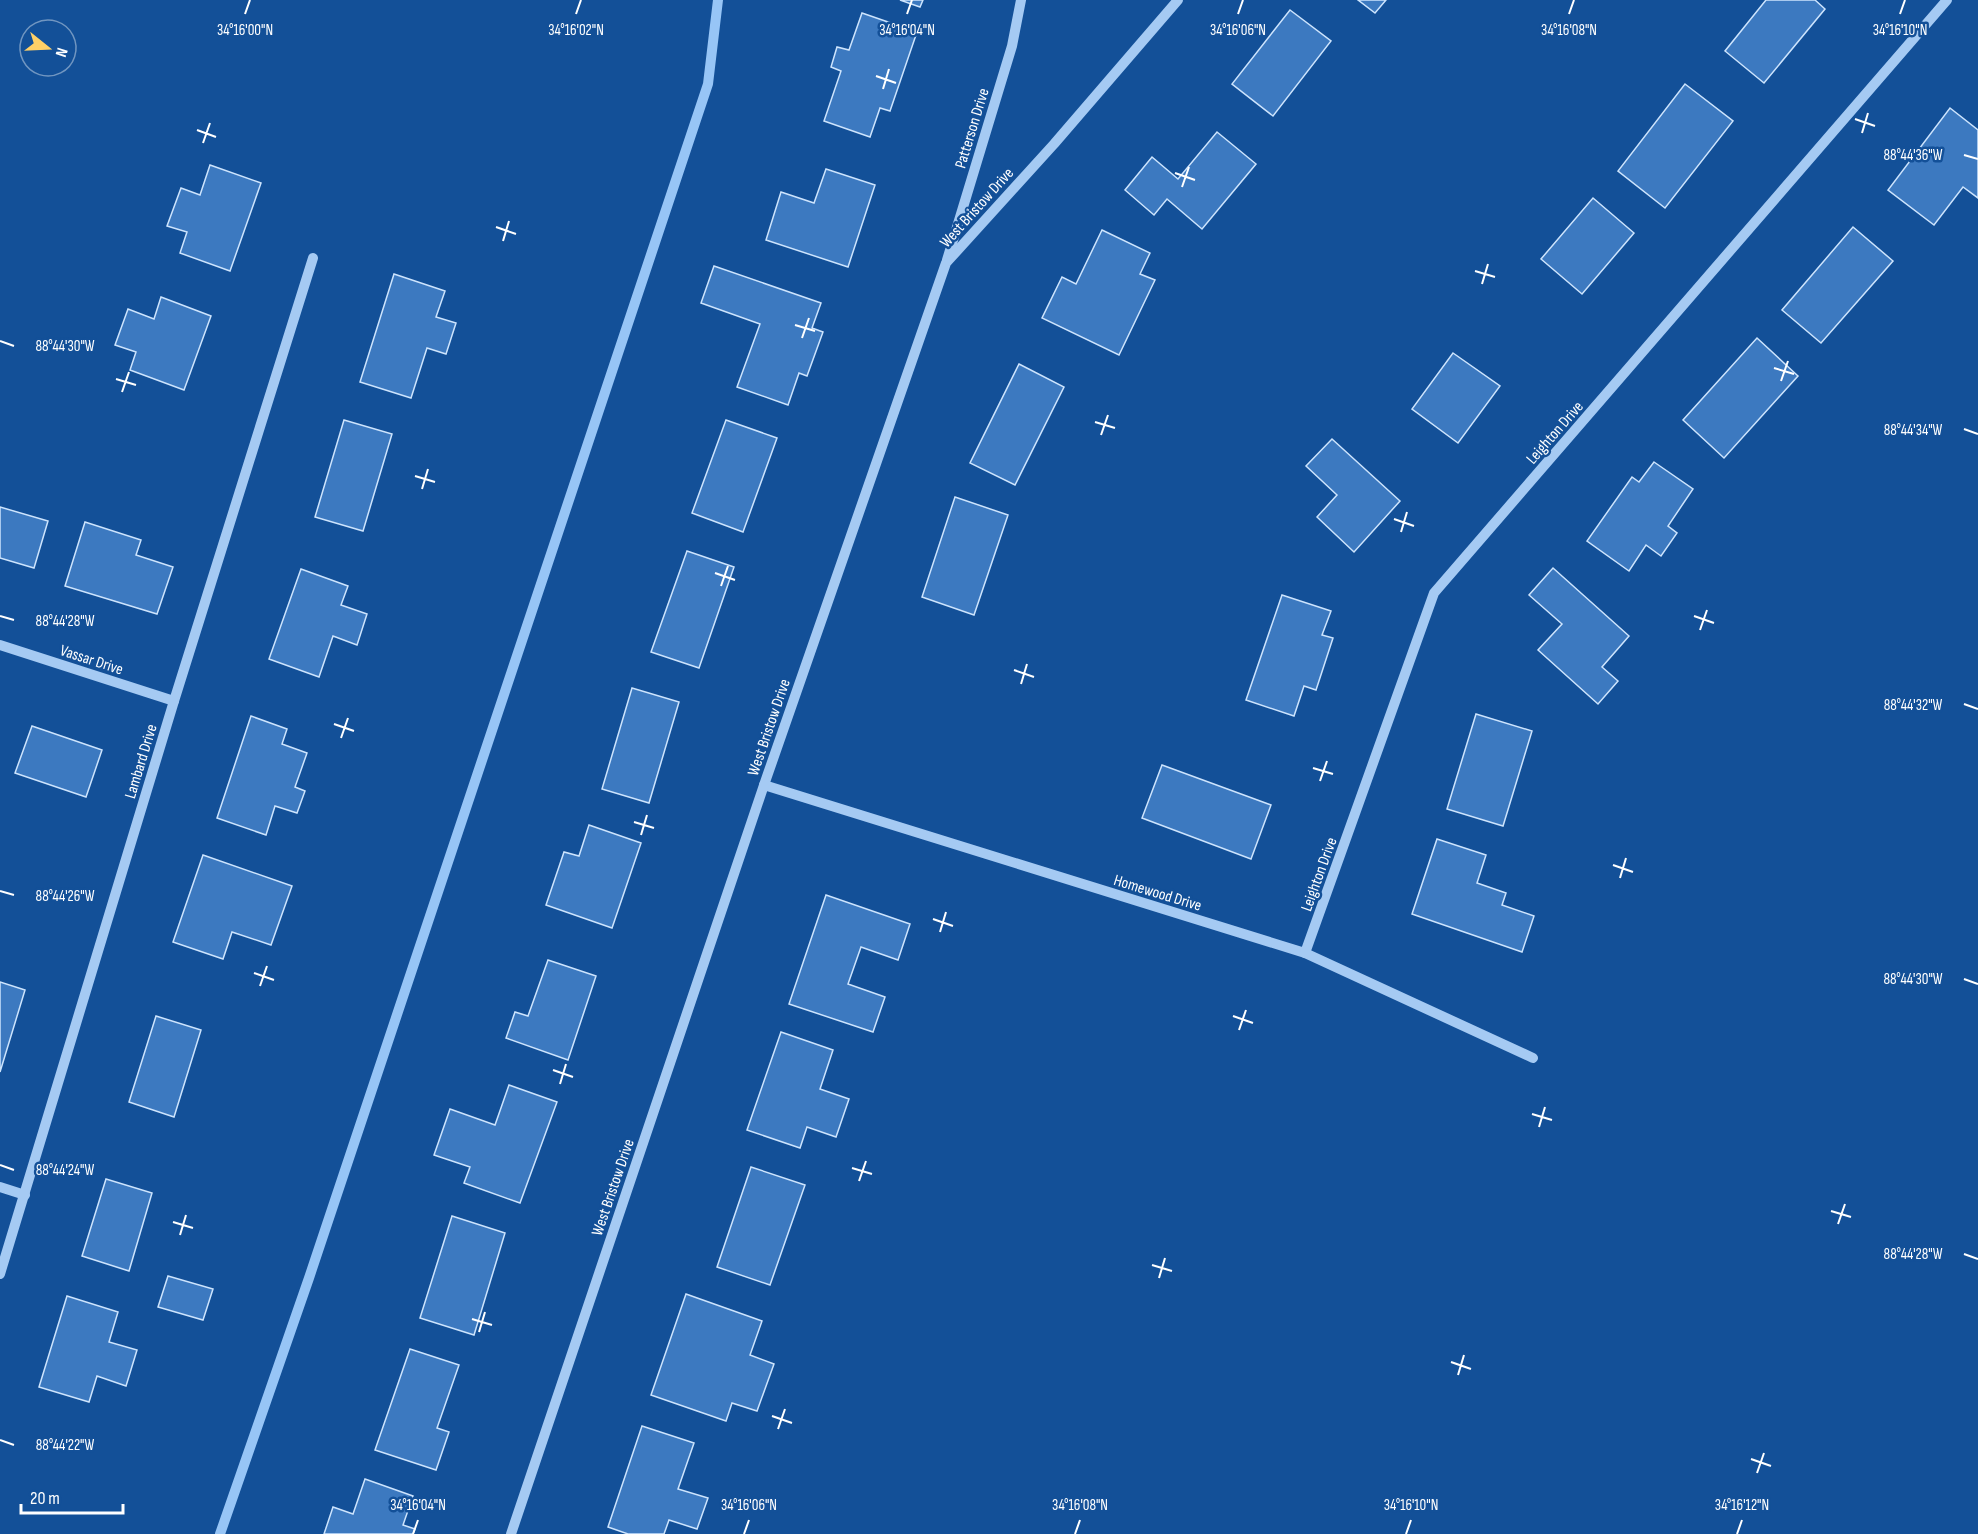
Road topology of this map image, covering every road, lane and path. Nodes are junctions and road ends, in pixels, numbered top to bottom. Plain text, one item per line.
1 (1021, 0) edge
2 (1178, 0) edge
3 (1947, 0) edge
4 (313, 258) dead end
5 (946, 263) junction
6 (0, 645) edge
7 (174, 701) junction
8 (764, 785) junction
9 (1305, 953) junction
10 (1533, 1058) dead end
11 (0, 1187) edge
12 (25, 1195) junction
13 (0, 1274) edge
14 (511, 1534) edge

1 - 5 street, Patterson Drive
2 - 5 street, West Bristow Drive
3 - 9 street, Leighton Drive
4 - 7 street, Lambard Drive
5 - 8 street, West Bristow Drive
6 - 7 street, Vassar Drive
7 - 12 street, Lambard Drive
8 - 9 street, Homewood Drive
8 - 14 street, West Bristow Drive
9 - 10 street, Homewood Drive
11 - 12 street
12 - 13 street, Lambard Drive

